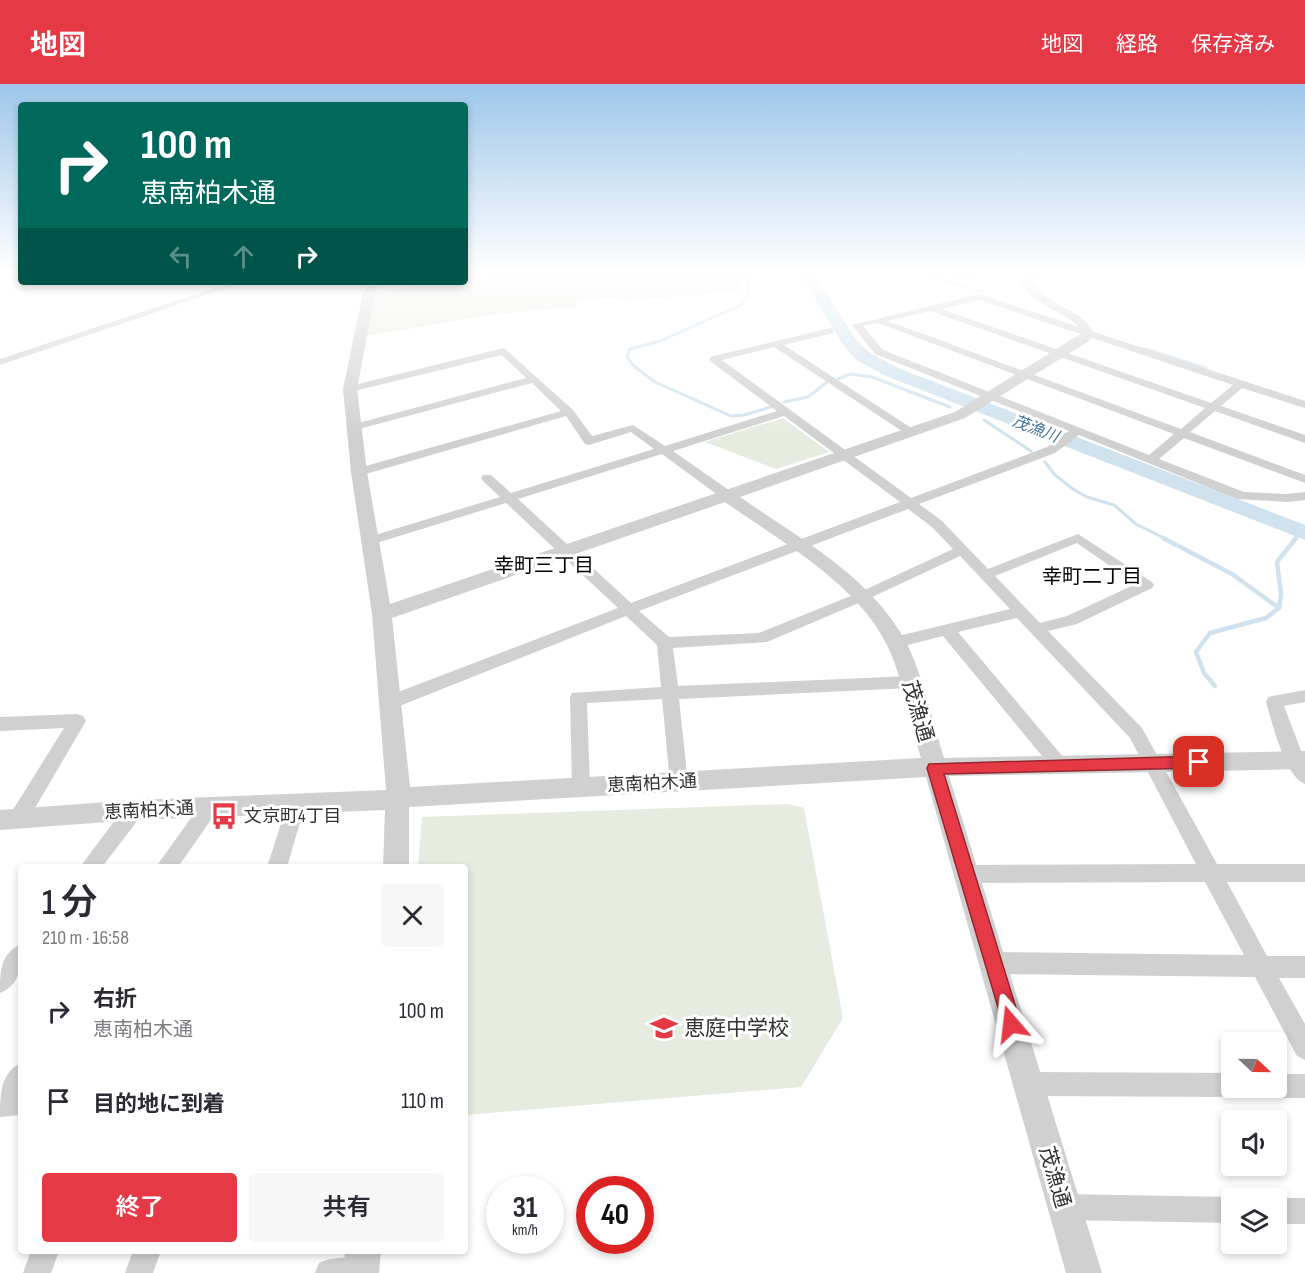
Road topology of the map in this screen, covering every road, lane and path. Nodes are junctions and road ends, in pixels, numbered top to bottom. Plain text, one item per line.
1 (104, 327) edge
2 (362, 327) edge
3 (859, 327) edge
4 (898, 327) edge
5 (985, 327) edge
6 (1071, 327) edge
7 (1085, 327) edge
8 (830, 332) dead end
9 (1088, 333) junction
10 (776, 344) junction
11 (1059, 354) junction
12 (0, 362) edge
13 (1026, 375) junction
14 (533, 379) junction
15 (1240, 384) junction
16 (350, 389) junction
17 (989, 397) junction
18 (1305, 405) edge
19 (1212, 407) junction
20 (568, 412) junction
21 (786, 412) junction
22 (354, 427) junction
23 (1076, 432) junction
24 (912, 433) junction
25 (1182, 433) junction
26 (1305, 439) edge
27 (663, 450) junction
28 (843, 455) junction
29 (1152, 459) junction
30 (359, 472) junction
31 (487, 478) dead end
32 (1305, 478) edge
33 (728, 496) junction
34 (1305, 496) edge
35 (508, 498) junction
36 (908, 503) junction
37 (370, 541) junction
38 (799, 545) junction
39 (961, 550) junction
40 (566, 551) junction
41 (985, 575) junction
42 (863, 596) junction
43 (629, 609) junction
44 (1020, 612) junction
45 (382, 615) junction
46 (1037, 629) junction
47 (947, 630) junction
48 (896, 642) junction
49 (665, 643) junction
50 (910, 682) junction
51 (670, 693) junction
52 (1305, 696) edge
53 (391, 702) junction
54 (0, 724) edge
55 (1151, 762) junction
56 (1058, 764) junction
57 (1302, 766) edge
58 (934, 768) junction
59 (679, 782) junction
60 (581, 786) junction
61 (398, 799) junction
62 (296, 804) junction
63 (210, 807) junction
64 (134, 810) junction
65 (9, 819) edge
66 (92, 864) edge
67 (168, 864) edge
68 (278, 864) edge
69 (396, 864) edge
70 (1305, 873) edge
71 (966, 874) junction
72 (1211, 874) junction
73 (18, 959) edge
74 (993, 963) junction
75 (1261, 967) junction
76 (1305, 967) edge
77 (0, 982) edge
78 (1305, 1048) edge
79 (18, 1079) edge
80 (1029, 1084) junction
81 (1221, 1085) edge
82 (1287, 1086) edge
83 (1305, 1086) edge
84 (18, 1103) edge
85 (0, 1105) edge
86 (1064, 1207) junction
87 (1221, 1210) edge
88 (1287, 1210) edge
89 (1305, 1211) edge
90 (44, 1254) edge
91 (146, 1254) edge
92 (37, 1273) edge
93 (139, 1273) edge
94 (1084, 1273) edge

1 - 12 street
2 - 16 street
3 - 17 street
4 - 13 street
5 - 11 street
6 - 9 street
7 - 9 street
8 - 10 street
9 - 11 street
9 - 15 street
10 - 21 street
10 - 24 street
11 - 13 street
11 - 19 street
13 - 17 street
13 - 25 street
14 - 16 street
14 - 20 street
14 - 22 street
15 - 18 street
15 - 19 street
16 - 22 street
17 - 23 street
17 - 24 street
19 - 25 street
19 - 26 street
20 - 27 street
20 - 30 street
21 - 27 street
21 - 28 street
22 - 30 street
23 - 29 street
23 - 36 street
24 - 28 street
25 - 29 street
25 - 32 street
27 - 33 street
27 - 35 street
28 - 33 street
28 - 36 street
29 - 34 street
30 - 37 street
31 - 35 street
33 - 38 street, 茂漁通
33 - 40 street
35 - 37 street
35 - 40 street
36 - 38 street
36 - 39 street
37 - 45 street
38 - 42 street, 茂漁通
38 - 43 street
39 - 41 street
39 - 42 street
40 - 43 street
40 - 45 street
41 - 44 street
41 - 46 street
42 - 48 street, 茂漁通
42 - 49 street
43 - 49 street
43 - 53 street
44 - 46 street
44 - 47 street
45 - 53 street
46 - 55 street
47 - 48 street
47 - 56 street
48 - 50 street, 茂漁通
49 - 51 street
50 - 51 street
50 - 58 street, 茂漁通
51 - 59 street
51 - 60 street
52 - 57 street
53 - 61 street
54 - 65 street
55 - 56 street, 恵南柏木通
55 - 57 street, 恵南柏木通
55 - 72 street
56 - 58 street, 恵南柏木通
58 - 59 street, 恵南柏木通
58 - 71 street, 茂漁通
59 - 60 street, 恵南柏木通
60 - 61 street, 恵南柏木通
61 - 62 street, 恵南柏木通
61 - 69 street
62 - 63 street, 恵南柏木通
62 - 68 street
63 - 64 street, 恵南柏木通
63 - 67 street
64 - 65 street, 恵南柏木通
64 - 66 street
70 - 72 street
71 - 72 street
71 - 74 street, 茂漁通
72 - 75 street
73 - 77 street
74 - 75 street
74 - 80 street, 茂漁通
75 - 76 street
75 - 78 street
79 - 85 street
80 - 81 street
80 - 86 street, 茂漁通
82 - 83 street
84 - 85 street
86 - 87 street
86 - 94 street, 茂漁通
88 - 89 street
90 - 92 street
91 - 93 street

